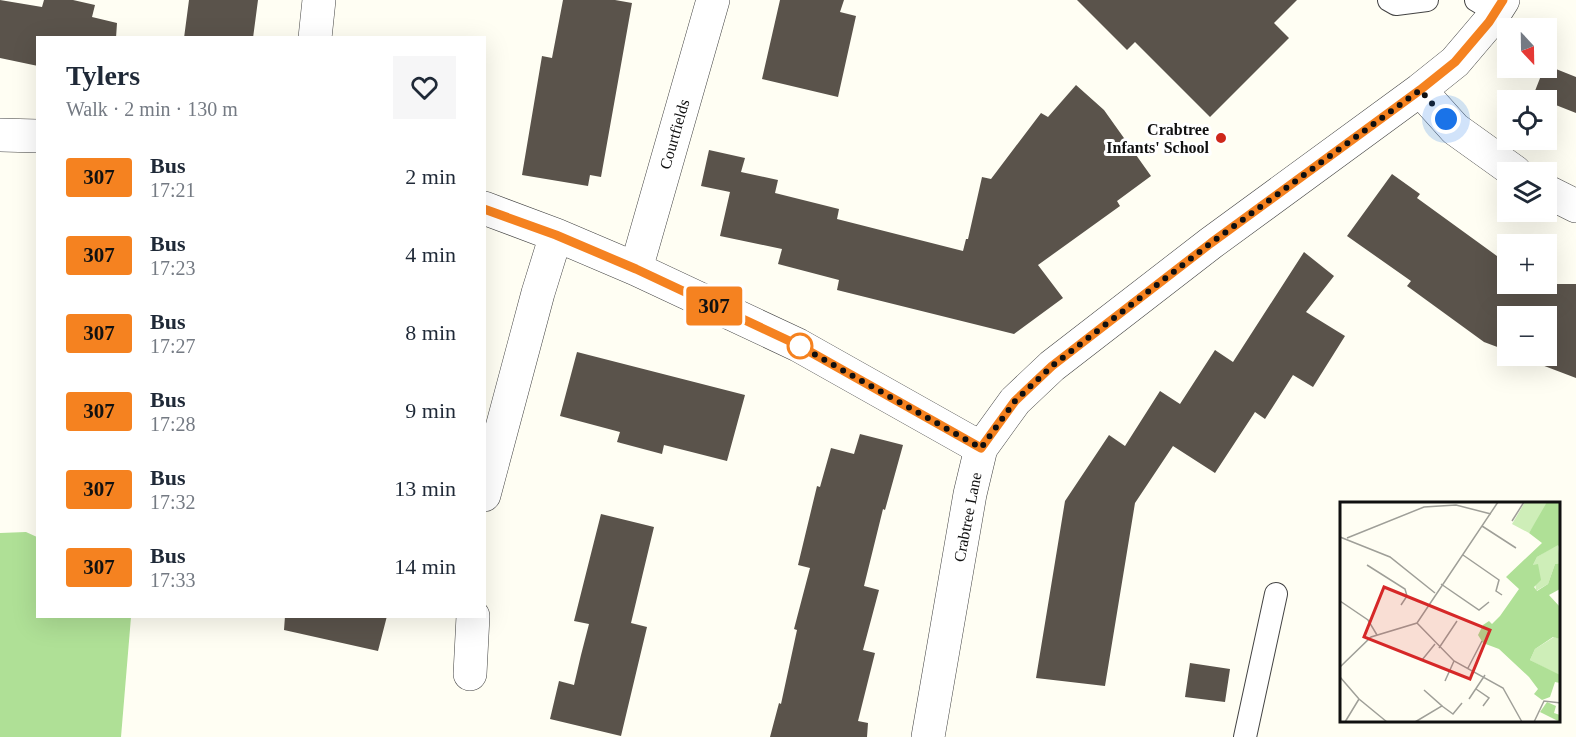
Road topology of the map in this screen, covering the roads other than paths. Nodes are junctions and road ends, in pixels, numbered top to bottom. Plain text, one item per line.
1 (319, 0) edge
2 (713, 0) edge
3 (1389, 0) edge
4 (1427, 0) edge
5 (1492, 4) edge
6 (315, 36) edge
7 (1420, 90) junction
8 (0, 135) edge
9 (36, 136) edge
10 (1501, 162) edge
11 (1557, 196) edge
12 (1576, 206) edge
13 (486, 209) edge
14 (556, 235) junction
15 (636, 269) junction
16 (981, 448) junction
17 (486, 488) edge
18 (1275, 594) dead end
19 (473, 618) edge
20 (470, 674) dead end
21 (928, 737) edge
22 (1245, 737) edge

1 - 6 street
2 - 15 street, Courtfields
3 - 4 lane
5 - 7 street, Crabtree Lane
7 - 10 street
7 - 16 street, Crabtree Lane
8 - 9 street
11 - 12 street
13 - 14 street
14 - 15 street
14 - 17 street
15 - 16 street
16 - 21 street, Crabtree Lane
18 - 22 lane
19 - 20 street

